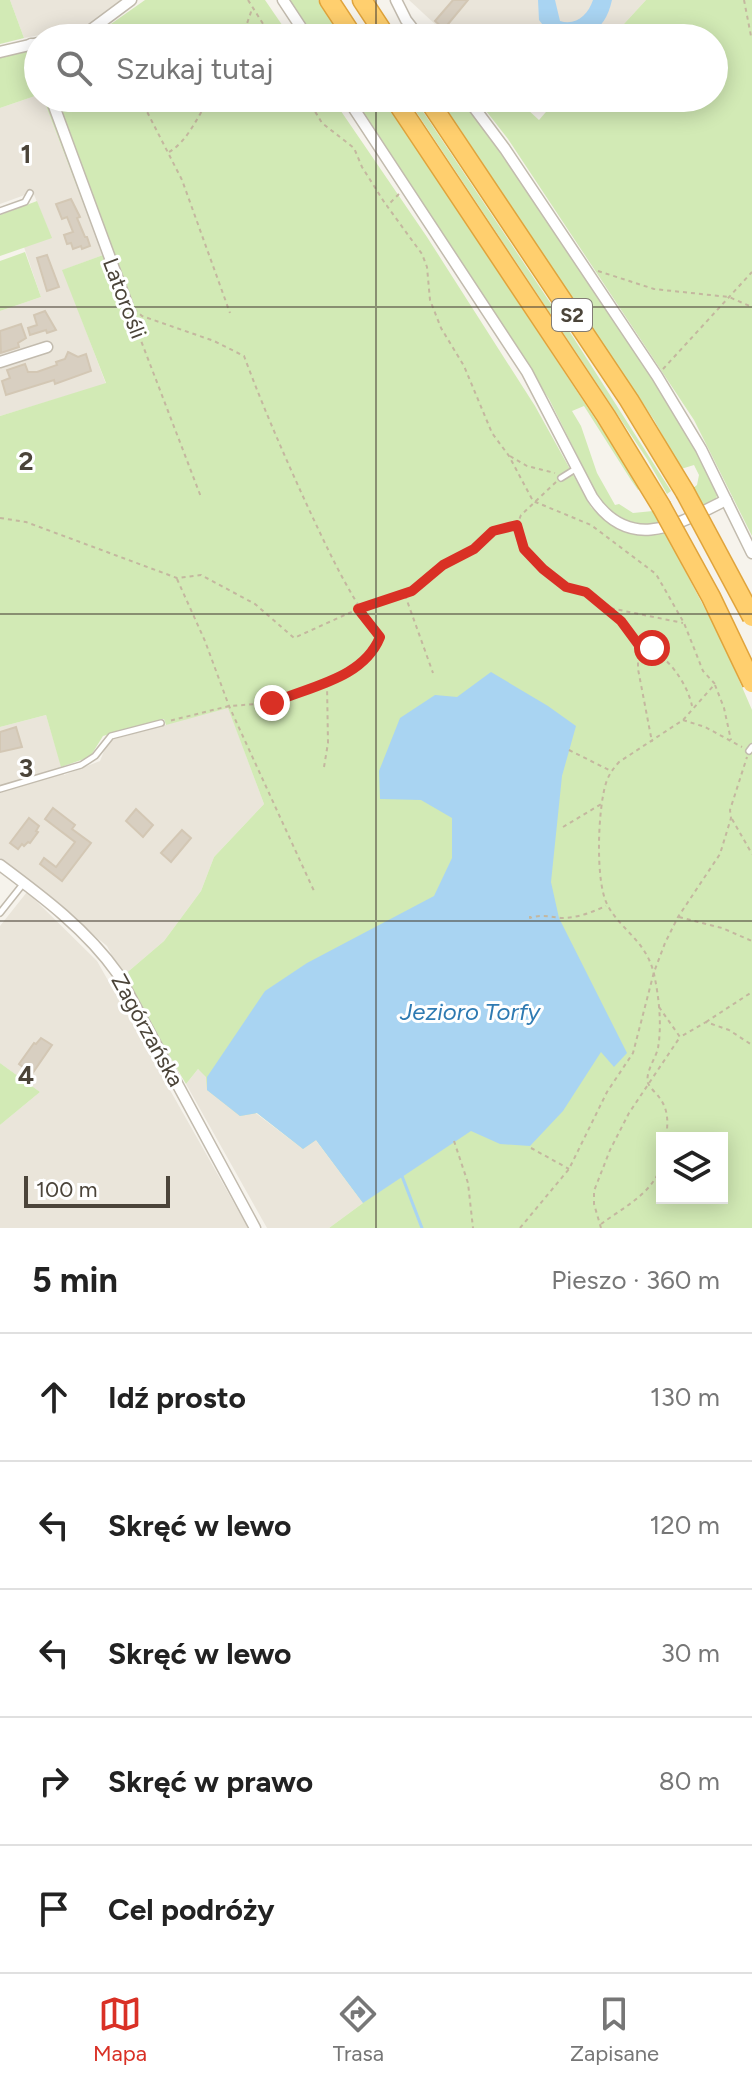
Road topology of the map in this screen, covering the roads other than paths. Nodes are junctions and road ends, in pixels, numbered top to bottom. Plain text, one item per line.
1 (131, 0) edge
2 (283, 0) edge
3 (329, 0) edge
4 (362, 0) edge
5 (396, 0) edge
6 (101, 24) edge
7 (299, 24) edge
8 (345, 24) edge
9 (378, 24) edge
10 (411, 24) edge
11 (24, 46) edge
12 (0, 52) edge
13 (56, 112) edge
14 (356, 112) edge
15 (403, 112) edge
16 (436, 112) edge
17 (477, 112) edge
18 (30, 193) dead end
19 (0, 211) edge
20 (127, 304) road end
21 (47, 347) dead end
22 (0, 362) edge
23 (578, 468) junction
24 (561, 478) road end
25 (726, 500) junction
26 (752, 553) edge
27 (752, 617) edge
28 (752, 683) edge
29 (161, 723) road end
30 (0, 789) edge
31 (0, 865) edge
32 (24, 883) junction
33 (0, 913) edge
34 (255, 1228) edge

1 - 6 street
2 - 7 street
3 - 8 highway
4 - 9 highway
5 - 10 street
11 - 12 street
13 - 20 street, Latorośli
14 - 23 street
15 - 28 highway, S2, bridge
16 - 27 highway, S2, bridge
17 - 25 street
18 - 19 lane
21 - 22 street
23 - 24 lane
23 - 25 street
25 - 26 street
29 - 30 lane
31 - 32 street, Zagórzańska
32 - 33 lane
32 - 34 street, Zagórzańska

